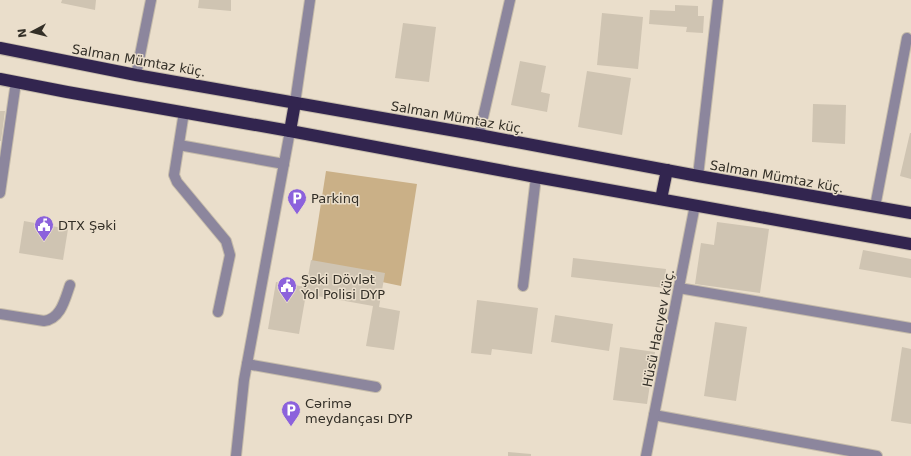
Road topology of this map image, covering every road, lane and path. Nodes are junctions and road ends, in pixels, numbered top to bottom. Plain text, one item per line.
1 (151, 0) edge
2 (310, 0) edge
3 (510, 0) edge
4 (718, 0) edge
5 (907, 38) dead end
6 (0, 48) edge
7 (136, 75) junction
8 (0, 79) edge
9 (16, 82) junction
10 (296, 103) junction
11 (184, 112) junction
12 (290, 131) junction
13 (479, 135) junction
14 (179, 145) junction
15 (284, 164) junction
16 (667, 170) junction
17 (698, 176) junction
18 (536, 177) junction
19 (0, 193) edge
20 (661, 199) junction
21 (695, 205) junction
22 (876, 207) junction
23 (911, 213) edge
24 (911, 244) edge
25 (70, 285) dead end
26 (523, 286) dead end
27 (680, 288) junction
28 (218, 312) dead end
29 (0, 314) edge
30 (911, 328) edge
31 (247, 364) junction
32 (376, 387) dead end
33 (654, 416) junction
34 (236, 456) edge
35 (646, 456) edge
36 (877, 456) edge

1 - 7 street
2 - 10 street
3 - 13 street
4 - 17 street
5 - 22 street
6 - 7 highway, Salman Mümtaz küç.
7 - 10 highway, Salman Mümtaz küç.
8 - 9 highway
9 - 11 highway
9 - 19 street
10 - 12 highway
10 - 13 highway, Salman Mümtaz küç.
11 - 12 highway
11 - 14 street
12 - 15 street
12 - 18 highway
13 - 16 highway, Salman Mümtaz küç.
14 - 15 street
14 - 28 street
15 - 31 street
16 - 17 highway, Salman Mümtaz küç.
16 - 20 highway
17 - 22 highway, Salman Mümtaz küç.
18 - 20 highway
18 - 26 street
20 - 21 highway
21 - 24 highway
21 - 27 street, Hüsü Hacıyev küç.
22 - 23 highway, Salman Mümtaz küç.
25 - 29 street
27 - 30 street
27 - 33 street, Hüsü Hacıyev küç.
31 - 32 street
31 - 34 street
33 - 35 street, Hüsü Hacıyev küç.
33 - 36 street

